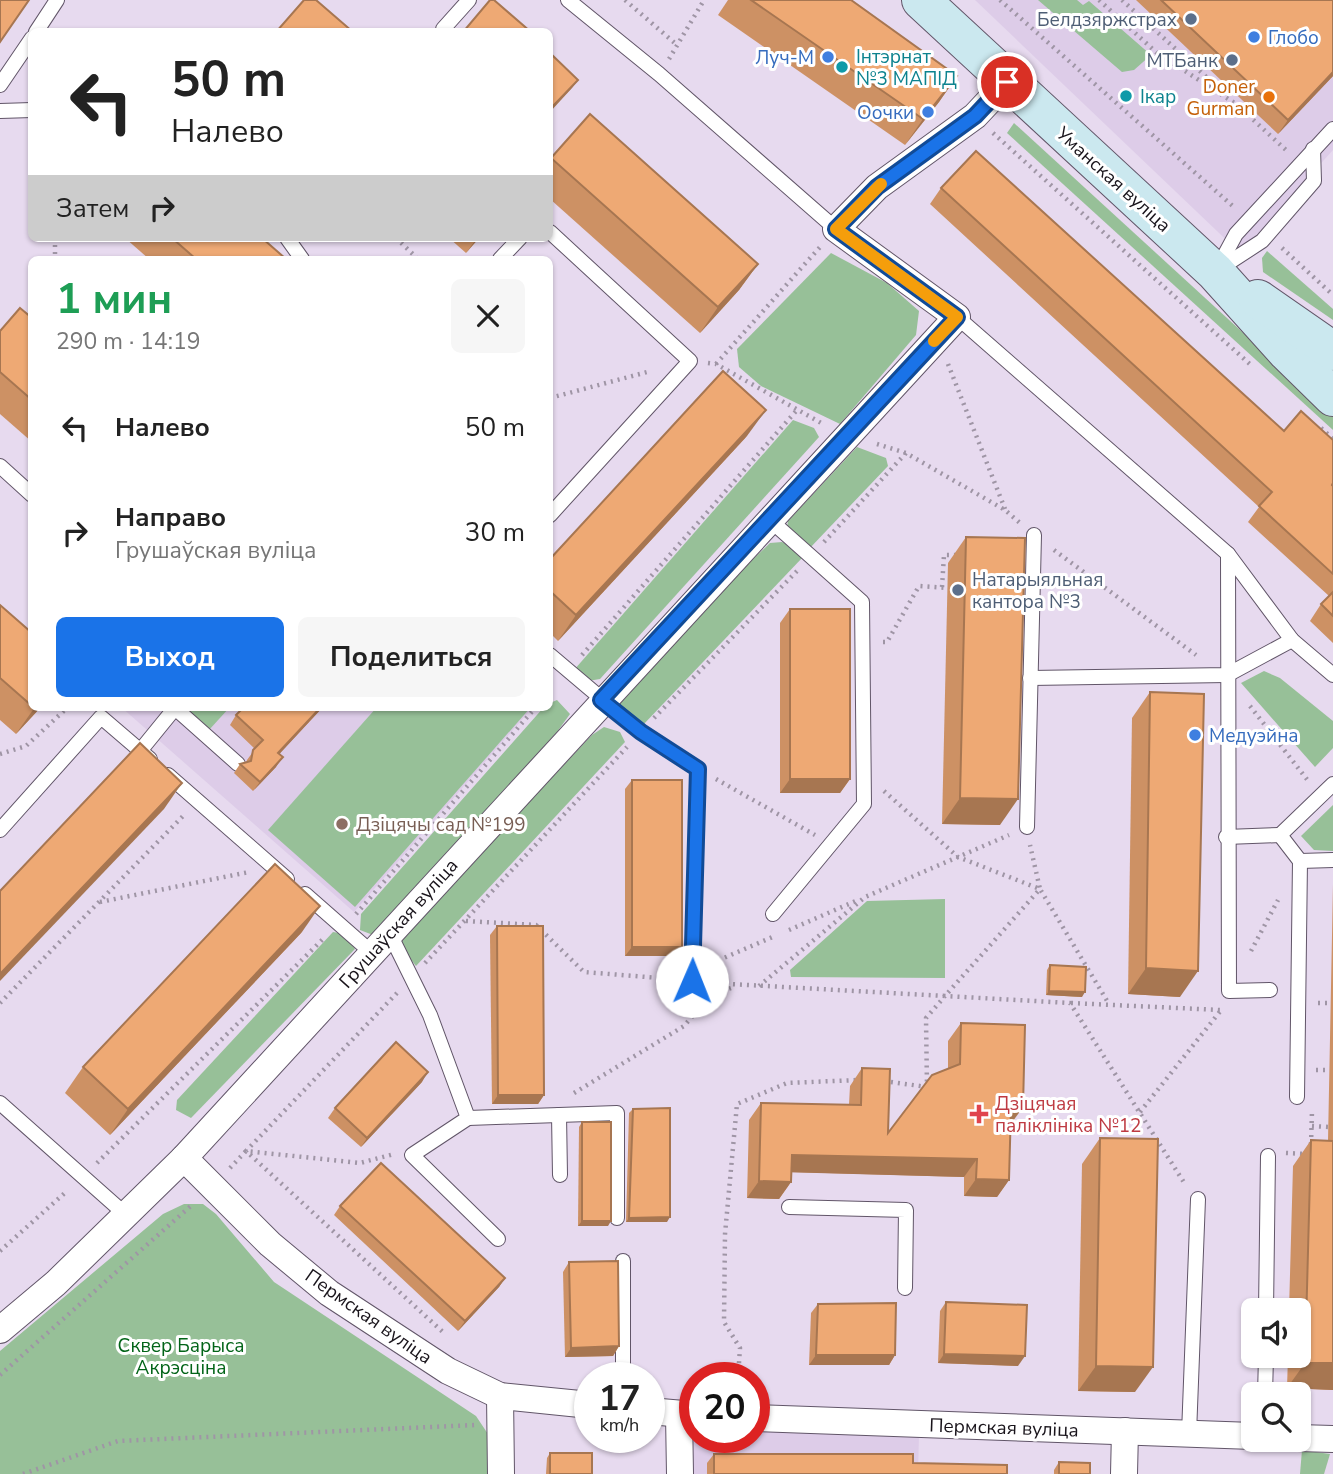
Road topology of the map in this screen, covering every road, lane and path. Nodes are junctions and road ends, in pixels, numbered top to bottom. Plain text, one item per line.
1 (57, 0) edge
2 (469, 0) edge
3 (568, 0) edge
4 (625, 0) edge
5 (705, 0) edge
6 (921, 0) edge
7 (1000, 0) edge
8 (1099, 0) edge
9 (1122, 0) edge
10 (39, 28) edge
11 (444, 28) edge
12 (28, 44) edge
13 (677, 46) junction
14 (659, 74) junction
15 (1007, 82) junction
16 (0, 85) edge
17 (1241, 99) edge
18 (1236, 104) junction
19 (28, 110) edge
20 (0, 111) edge
21 (975, 116) junction
22 (1333, 129) edge
23 (1313, 149) junction
24 (1291, 154) dead end
25 (1314, 181) junction
26 (1283, 182) junction
27 (1235, 208) dead end
28 (836, 229) junction
29 (553, 235) edge
30 (400, 242) edge
31 (516, 242) edge
32 (415, 256) edge
33 (503, 256) edge
34 (1215, 272) junction
35 (957, 317) junction
36 (938, 338) junction
37 (1333, 352) edge
38 (690, 361) junction
39 (716, 364) junction
40 (1261, 375) dead end
41 (553, 397) edge
42 (1323, 409) edge
43 (796, 411) junction
44 (847, 435) junction
45 (1333, 439) edge
46 (906, 453) junction
47 (0, 466) edge
48 (28, 491) edge
49 (1005, 510) junction
50 (553, 512) edge
51 (770, 520) junction
52 (1034, 534) junction
53 (1228, 554) junction
54 (810, 556) junction
55 (969, 556) edge
56 (1292, 640) junction
57 (887, 642) dead end
58 (553, 658) edge
59 (568, 671) junction
60 (1227, 675) junction
61 (1333, 676) edge
62 (1030, 678) junction
63 (601, 700) junction
64 (64, 711) edge
65 (172, 711) edge
66 (178, 711) edge
67 (533, 711) edge
68 (641, 732) junction
69 (139, 751) junction
70 (0, 754) edge
71 (238, 764) edge
72 (698, 769) junction
73 (863, 772) junction
74 (1333, 784) edge
75 (1320, 797) junction
76 (198, 801) junction
77 (1027, 827) junction
78 (0, 830) edge
79 (1280, 835) junction
80 (1226, 837) junction
81 (831, 844) junction
82 (958, 857) junction
83 (1333, 859) edge
84 (1300, 861) junction
85 (274, 867) junction
86 (1040, 889) junction
87 (866, 897) junction
88 (98, 903) junction
89 (774, 914) dead end
90 (465, 920) junction
91 (339, 924) junction
92 (389, 932) junction
93 (372, 952) junction
94 (692, 976) junction
95 (412, 978) junction
96 (673, 979) junction
97 (759, 986) junction
98 (1270, 990) dead end
99 (1229, 991) junction
100 (945, 996) junction
101 (0, 1003) edge
102 (1070, 1003) junction
103 (1316, 1003) dead end
104 (1331, 1003) dead end
105 (1109, 1004) junction
106 (1221, 1010) junction
107 (1314, 1070) dead end
108 (1330, 1070) dead end
109 (868, 1081) edge
110 (879, 1081) edge
111 (1297, 1097) dead end
112 (0, 1103) edge
113 (1140, 1112) junction
114 (542, 1115) junction
115 (559, 1115) junction
116 (468, 1118) junction
117 (1312, 1126) dead end
118 (1329, 1127) dead end
119 (425, 1146) junction
120 (246, 1151) junction
121 (1268, 1156) dead end
122 (184, 1158) junction
123 (560, 1175) dead end
124 (83, 1177) junction
125 (212, 1187) junction
126 (1191, 1198) joint
127 (789, 1207) edge
128 (125, 1214) junction
129 (617, 1218) dead end
130 (498, 1239) dead end
131 (0, 1251) edge
132 (623, 1261) dead end
133 (905, 1288) dead end
134 (1266, 1298) edge
135 (0, 1330) edge
136 (449, 1338) dead end
137 (623, 1362) edge
138 (739, 1362) edge
139 (0, 1375) edge
140 (500, 1396) junction
141 (574, 1403) edge
142 (770, 1419) edge
143 (500, 1423) junction
144 (1125, 1432) junction
145 (1189, 1434) junction
146 (1241, 1436) edge
147 (1311, 1438) edge
148 (1333, 1439) edge
149 (682, 1453) edge
150 (23, 1474) edge
151 (501, 1474) edge
152 (680, 1474) edge
153 (1124, 1474) edge

1 - 10 lane
2 - 11 lane
3 - 14 lane
4 - 13 path
5 - 13 path
6 - 15 main road, Уманская вуліца
7 - 27 path
8 - 18 path
9 - 18 path
12 - 16 lane
13 - 14 path
14 - 28 lane
15 - 21 street
15 - 34 main road, Уманская вуліца
17 - 18 path
18 - 24 path
19 - 20 lane
21 - 28 street
21 - 40 path
22 - 23 lane
23 - 25 lane
23 - 26 lane
25 - 26 lane
25 - 34 lane
26 - 34 lane
28 - 35 street
28 - 39 path
29 - 38 lane
30 - 32 path
31 - 33 lane
34 - 37 main road, Уманская вуліца
34 - 42 main road, Уманская вуліца
35 - 36 street, Грушаўская вуліца
35 - 53 lane
36 - 44 street, Грушаўская вуліца
36 - 49 path
38 - 39 path
38 - 41 path
38 - 50 lane
39 - 43 path
42 - 45 path
43 - 44 path
43 - 59 path
44 - 46 path
44 - 51 street, Грушаўская вуліца
46 - 49 path
46 - 54 path
47 - 48 lane
49 - 52 path
51 - 54 lane
51 - 63 street, Грушаўская вуліца
52 - 60 path
52 - 62 lane
53 - 56 lane
53 - 60 lane
54 - 68 path
54 - 73 lane
55 - 57 path
56 - 60 lane
56 - 61 lane
58 - 59 lane
59 - 63 lane
60 - 62 lane
60 - 75 path
60 - 80 lane
62 - 77 lane
63 - 68 lane
63 - 92 street, Грушаўская вуліца
64 - 70 path
65 - 69 lane
66 - 71 lane
67 - 91 path
68 - 72 lane
68 - 90 path
69 - 76 lane
69 - 78 lane
72 - 81 path
72 - 94 lane
73 - 81 lane
73 - 82 path
74 - 75 lane
75 - 79 lane
76 - 85 lane
76 - 88 path
77 - 82 path
77 - 86 path
79 - 80 lane
79 - 84 lane
80 - 99 lane
81 - 89 lane
82 - 86 path
82 - 87 path
83 - 84 lane
84 - 99 path
84 - 111 lane
85 - 88 path
85 - 91 lane
86 - 100 path
86 - 105 path
87 - 94 path
87 - 97 path
88 - 101 path
90 - 95 path
90 - 96 path
91 - 93 lane
91 - 124 path
92 - 93 street, Грушаўская вуліца
92 - 95 lane
93 - 122 street, Грушаўская вуліца
94 - 96 path
94 - 96 path
95 - 116 lane
95 - 120 path
97 - 100 path
97 - 114 path
98 - 99 lane
99 - 106 path
100 - 102 path
100 - 110 path
102 - 105 path
102 - 113 path
103 - 104 path
105 - 106 path
106 - 113 path
107 - 108 path
109 - 138 path
112 - 124 lane
113 - 126 path
114 - 115 lane
114 - 116 lane
115 - 123 lane
115 - 129 lane
116 - 119 lane
117 - 118 path
119 - 120 path
119 - 130 lane
120 - 125 path
120 - 136 path
121 - 134 lane
122 - 125 street, Пермская вуліца
122 - 128 street, Грушаўская вуліца
124 - 128 lane
124 - 131 path
125 - 139 path
125 - 140 street, Пермская вуліца
126 - 145 lane
127 - 133 lane
128 - 135 street, Грушаўская вуліца
132 - 137 lane
140 - 141 street, Пермская вуліца
140 - 143 street
142 - 144 street, Пермская вуліца
143 - 150 path
143 - 151 street
144 - 145 street, Пермская вуліца
144 - 153 street
145 - 146 street, Пермская вуліца
147 - 148 street
149 - 152 street

